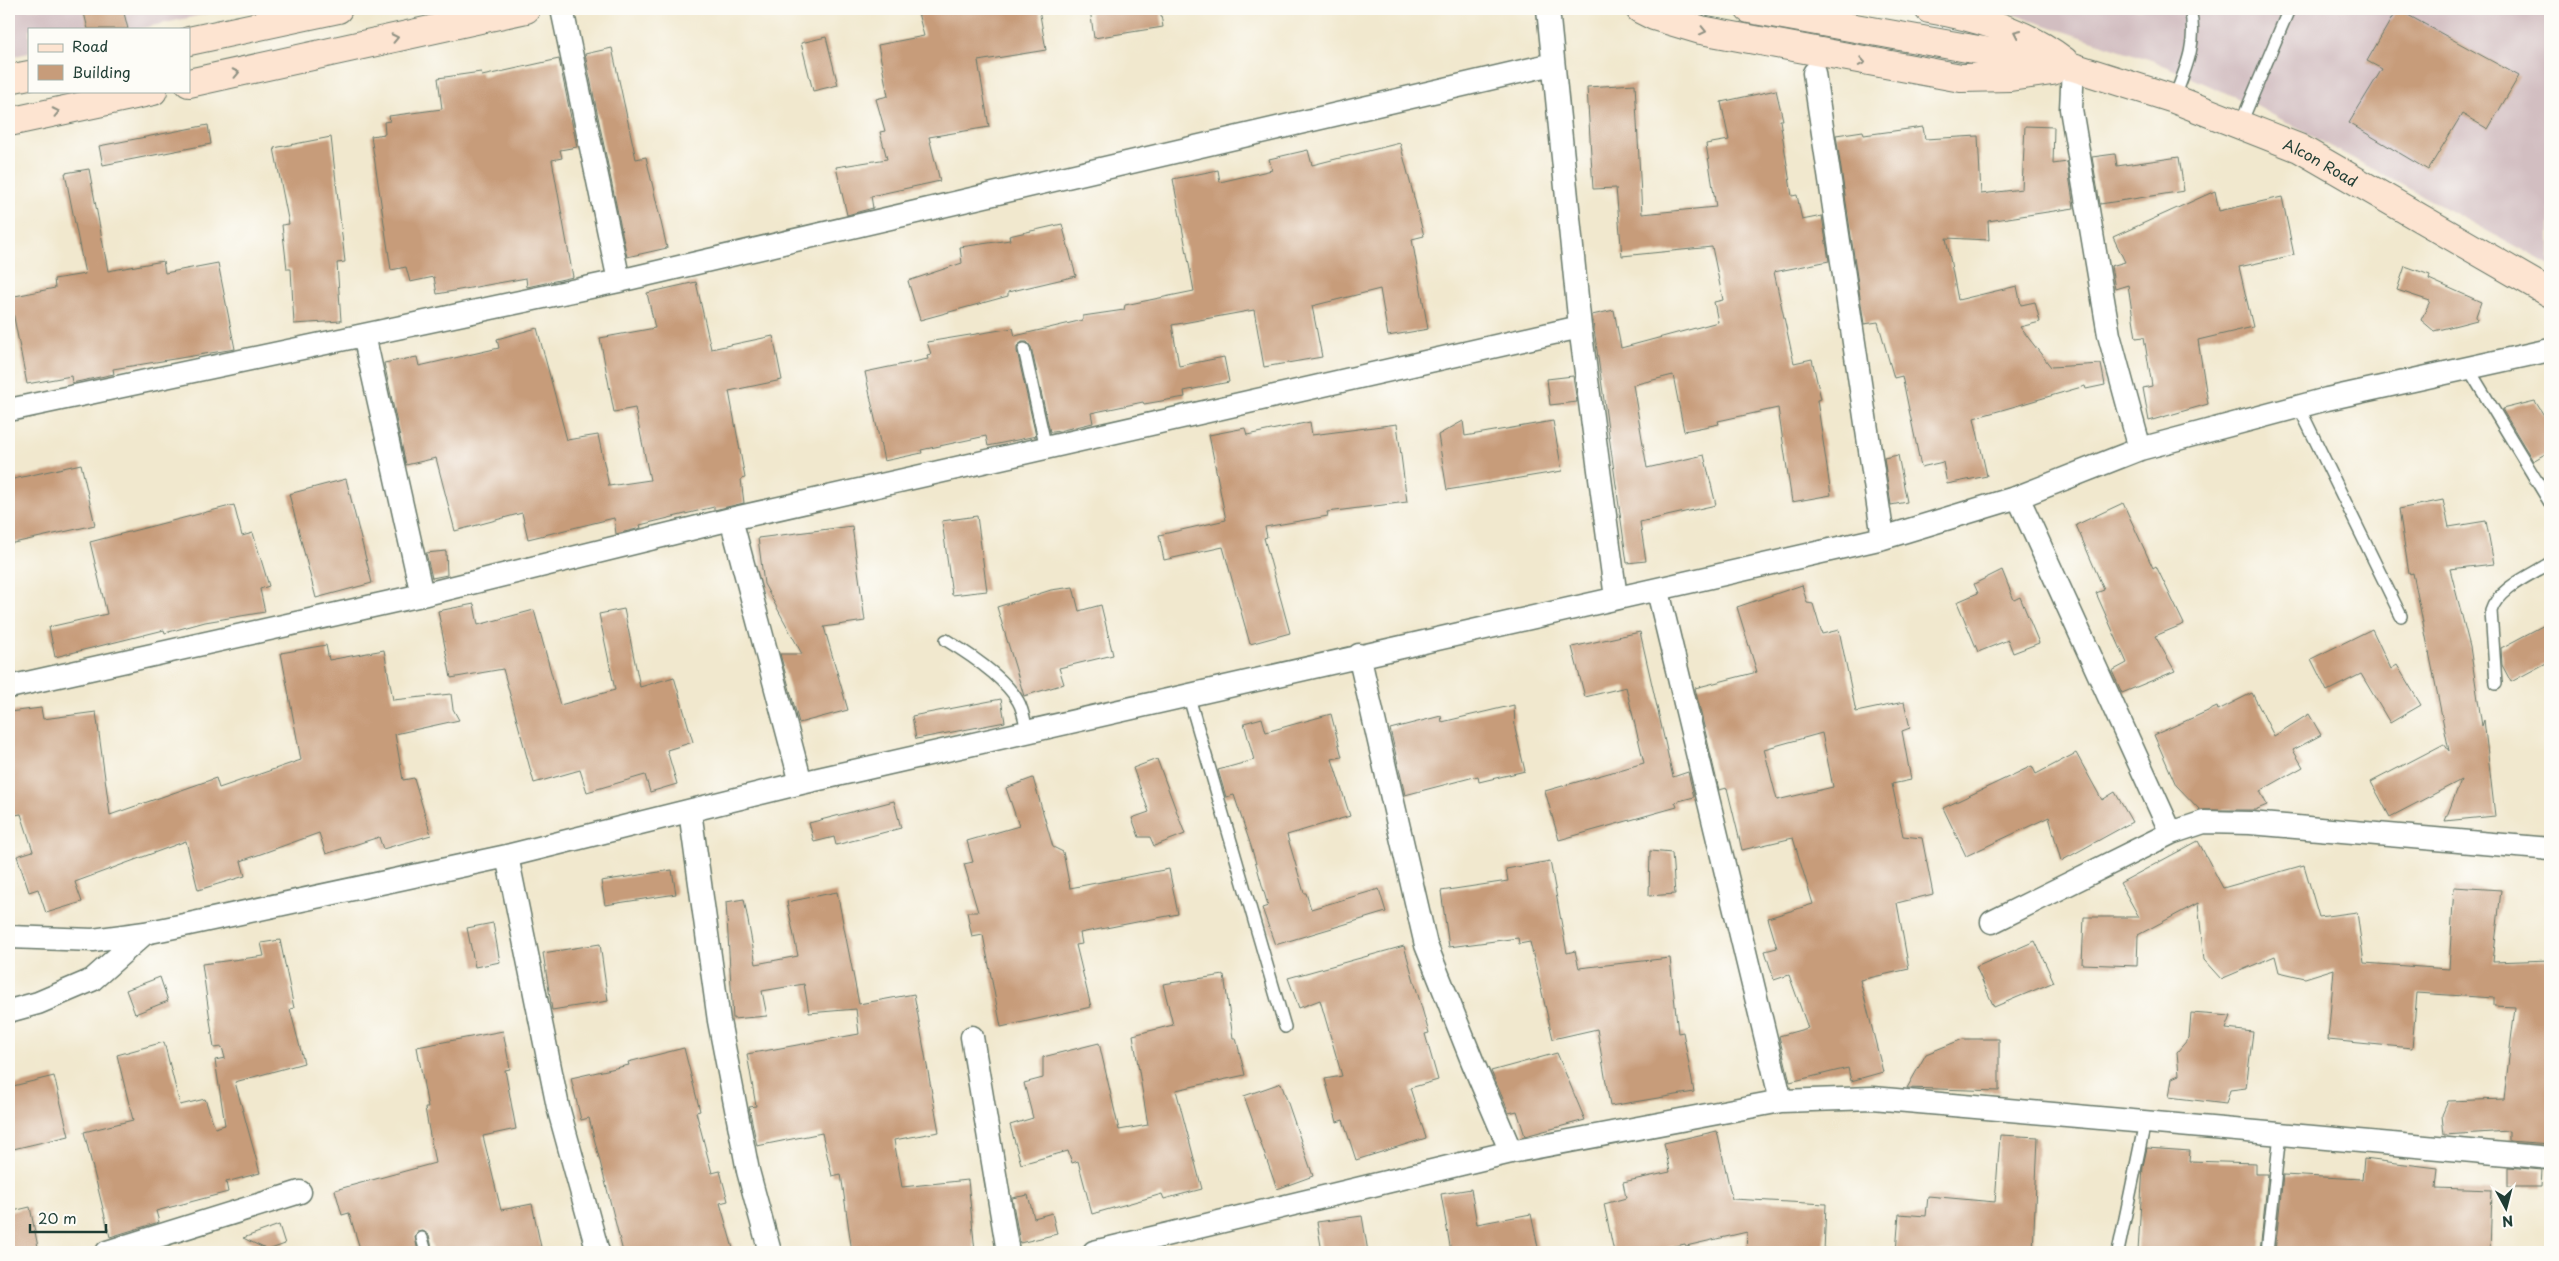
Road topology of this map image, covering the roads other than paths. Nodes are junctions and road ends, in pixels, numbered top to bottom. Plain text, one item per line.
1 (338, 9) edge
2 (526, 9) edge
3 (562, 9) edge
4 (1548, 9) edge
5 (1640, 9) edge
6 (1748, 9) edge
7 (1929, 9) edge
8 (2190, 9) edge
9 (2288, 9) edge
10 (190, 41) edge
11 (1553, 64) junction
12 (2073, 68) junction
13 (1814, 74) dead end
14 (28, 75) edge
15 (9, 79) edge
16 (190, 83) edge
17 (147, 92) edge
18 (2174, 99) junction
19 (9, 122) edge
20 (2241, 123) junction
21 (619, 281) junction
22 (2550, 293) edge
23 (1580, 327) junction
24 (364, 335) junction
25 (1024, 349) dead end
26 (2550, 350) edge
27 (2468, 366) junction
28 (2299, 407) junction
29 (9, 410) edge
30 (1046, 448) junction
31 (2140, 449) junction
32 (2018, 497) junction
33 (2550, 503) edge
34 (730, 519) junction
35 (1883, 538) junction
36 (2550, 562) edge
37 (1658, 590) junction
38 (422, 595) junction
39 (1616, 598) junction
40 (2401, 616) dead end
41 (946, 640) dead end
42 (1360, 655) junction
43 (2496, 684) dead end
44 (9, 687) edge
45 (1188, 694) junction
46 (1027, 731) junction
47 (801, 783) junction
48 (690, 811) junction
49 (2171, 833) junction
50 (2550, 848) edge
51 (507, 856) junction
52 (1992, 922) dead end
53 (145, 933) junction
54 (9, 937) edge
55 (9, 1011) edge
56 (1285, 1027) dead end
57 (972, 1038) dead end
58 (1781, 1101) junction
59 (2145, 1122) junction
60 (2280, 1134) junction
61 (1511, 1152) junction
62 (2550, 1158) edge
63 (300, 1192) dead end
64 (422, 1238) dead end
65 (107, 1252) edge
66 (426, 1252) edge
67 (598, 1252) edge
68 (770, 1252) edge
69 (1008, 1252) edge
70 (1094, 1252) edge
71 (2118, 1252) edge
72 (2268, 1252) edge

1 - 10 main road
16 -> 2 main road
3 - 21 street
4 - 11 street
5 -> 12 main road
6 - 12 main road
12 -> 7 main road
8 - 18 lane
9 - 20 lane
11 - 21 street
11 - 23 street
12 - 18 main road, Alcon Road
12 - 31 street
13 - 35 street
14 - 15 main road
19 -> 17 main road
18 - 20 main road, Alcon Road
20 - 22 main road, Alcon Road
21 - 24 street
23 - 30 street
23 - 39 street
24 - 29 street
24 - 38 street
25 - 30 lane
26 - 27 street
27 - 28 street
27 - 33 lane
28 - 31 street
28 - 40 lane
30 - 34 street
31 - 32 street
32 - 35 street
32 - 49 street
34 - 38 street
34 - 47 street
35 - 37 street
36 - 43 lane
37 - 39 street
37 - 58 street
38 - 44 street
39 - 42 street
41 - 46 lane
42 - 45 street
42 - 61 street
45 - 46 street
45 - 56 lane
46 - 47 street
47 - 48 street
48 - 51 street
48 - 68 street
49 - 50 street
49 - 52 street
51 - 53 street
51 - 67 street
53 - 54 street
53 - 55 street
57 - 69 street
58 - 59 street
58 - 61 street
59 - 60 street
59 - 71 lane
60 - 62 street
60 - 72 lane
61 - 70 street
63 - 65 street
64 - 66 lane

